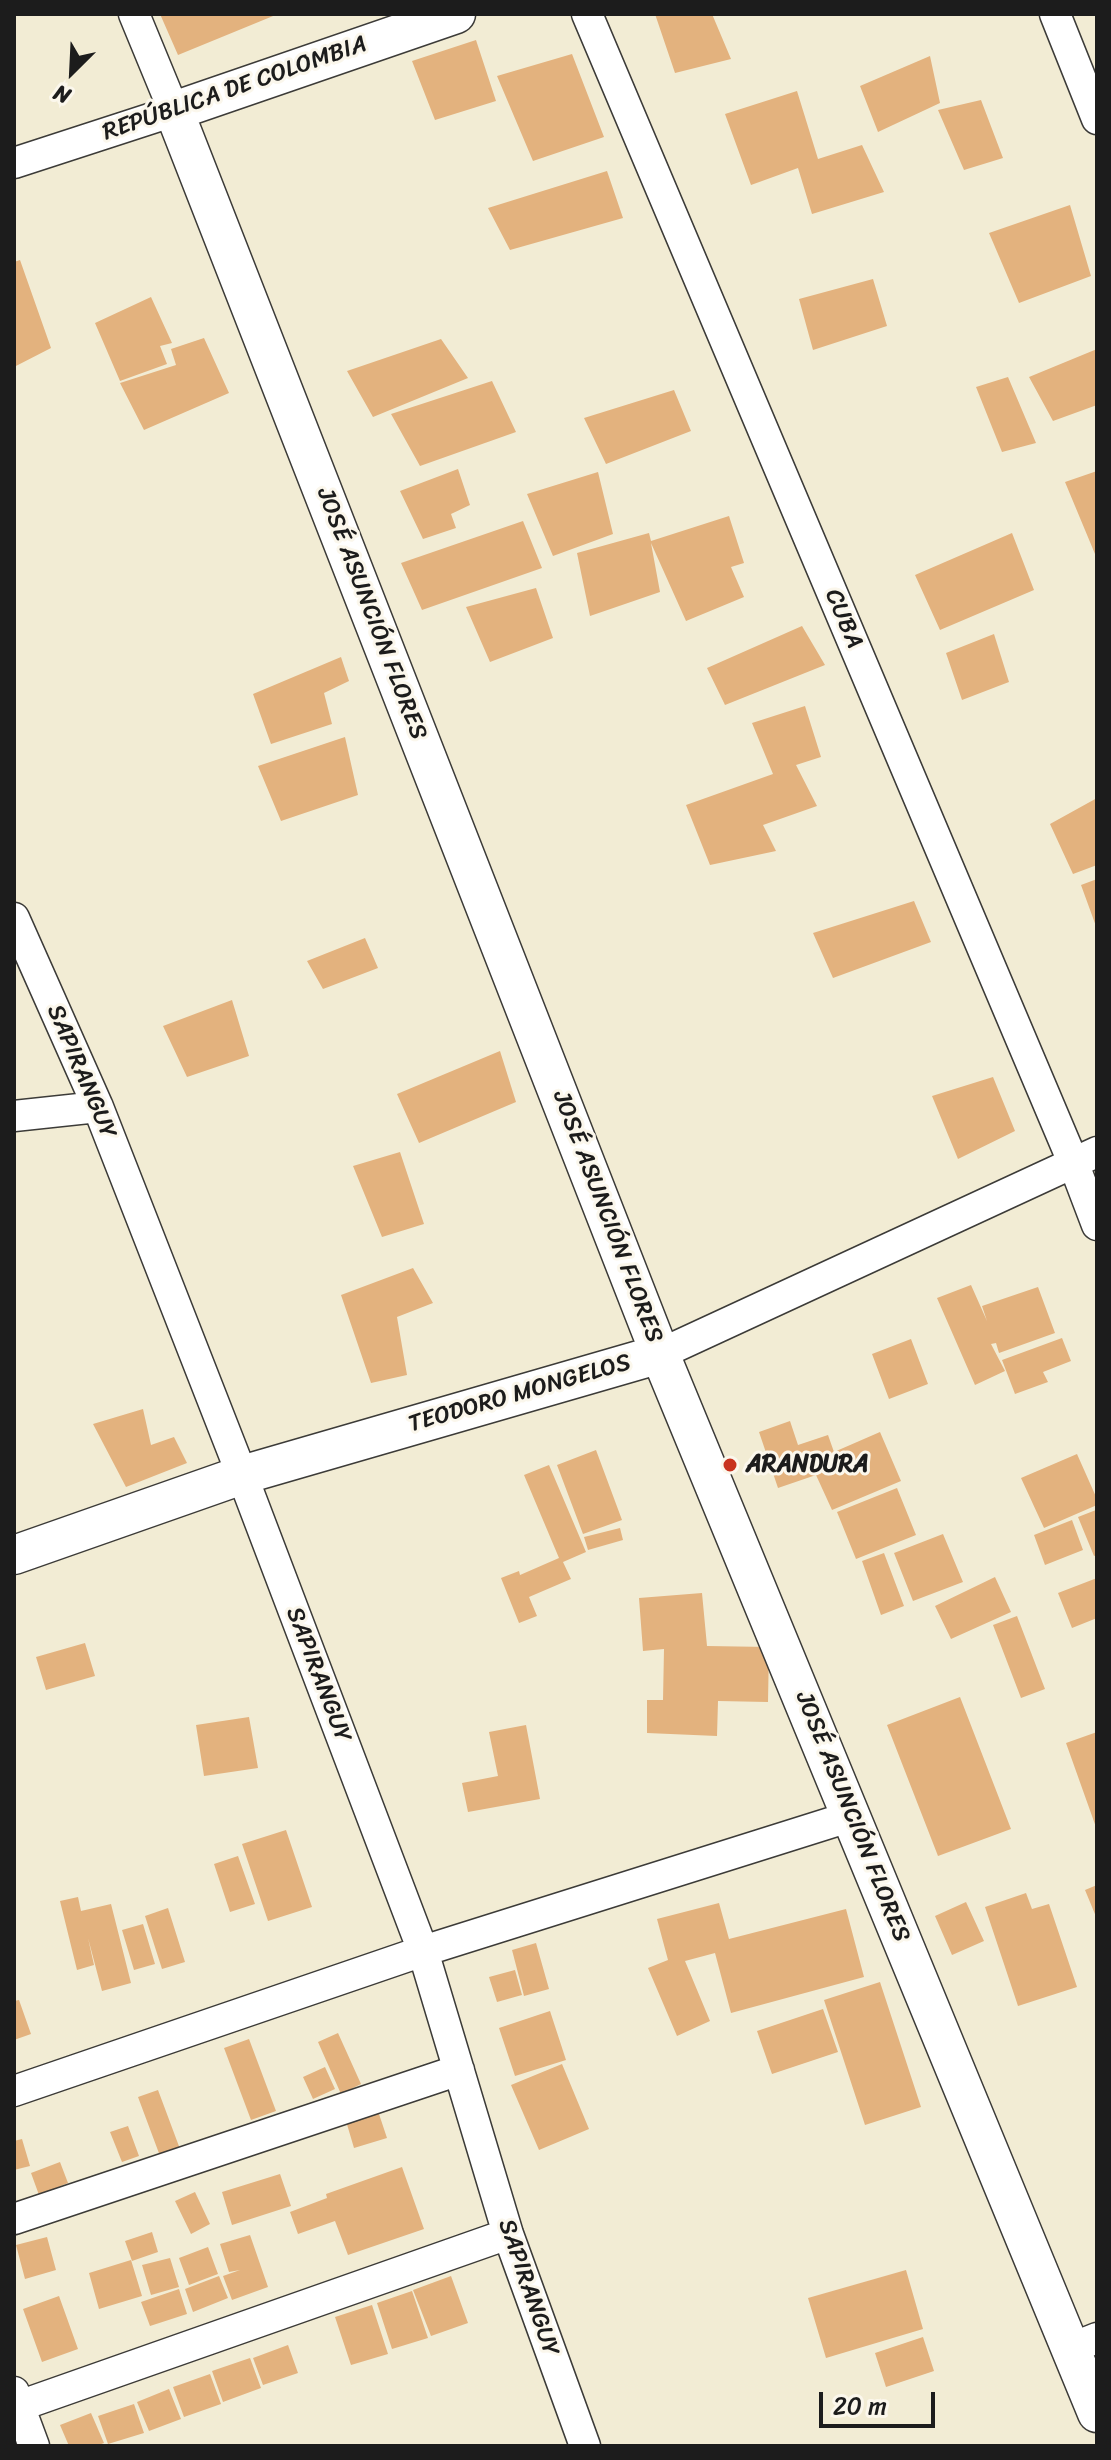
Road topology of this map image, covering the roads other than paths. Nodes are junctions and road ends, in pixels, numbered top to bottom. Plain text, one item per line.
1 (134, 14) edge
2 (456, 14) edge
3 (587, 14) edge
4 (1055, 14) edge
5 (174, 111) junction
6 (1097, 119) edge
7 (14, 163) edge
8 (14, 918) edge
9 (98, 1107) junction
10 (14, 1116) edge
11 (1085, 1157) edge
12 (1097, 1225) edge
13 (660, 1354) junction
14 (242, 1475) junction
15 (14, 1555) edge
16 (852, 1816) junction
17 (423, 1951) junction
18 (459, 2070) junction
19 (14, 2091) edge
20 (14, 2219) edge
21 (508, 2234) junction
22 (1084, 2343) edge
23 (16, 2399) edge
24 (1097, 2413) edge
25 (34, 2446) edge
26 (585, 2446) edge

1 - 5 street, JOSÉ ASUNCIÓN FLORES
2 - 5 street, REPÚBLICA DE COLOMBIA
3 - 11 street, CUBA
4 - 6 street
5 - 7 street, REPÚBLICA DE COLOMBIA
5 - 13 street, JOSÉ ASUNCIÓN FLORES
8 - 9 street, SAPIRANGUY
9 - 10 street
9 - 14 street, SAPIRANGUY
11 - 12 street, CUBA
11 - 13 street, TEODORO MONGELOS
13 - 14 street, TEODORO MONGELOS
13 - 16 street, JOSÉ ASUNCIÓN FLORES
14 - 15 street, TEODORO MONGELOS
14 - 17 street, SAPIRANGUY
16 - 17 street
16 - 22 street, JOSÉ ASUNCIÓN FLORES
17 - 18 street, SAPIRANGUY
17 - 19 street
18 - 20 street
18 - 21 street, SAPIRANGUY
21 - 23 street
21 - 26 street, SAPIRANGUY
22 - 24 street, JOSÉ ASUNCIÓN FLORES
23 - 25 street

